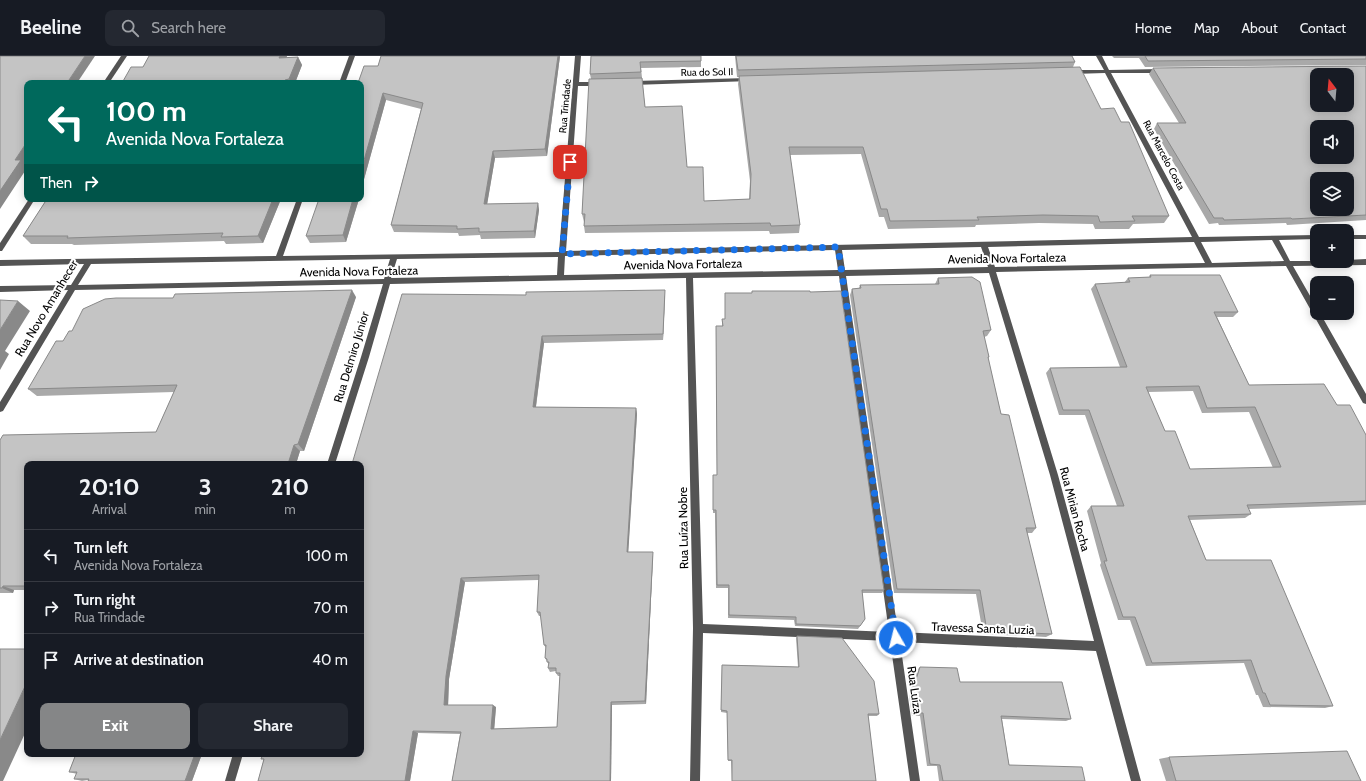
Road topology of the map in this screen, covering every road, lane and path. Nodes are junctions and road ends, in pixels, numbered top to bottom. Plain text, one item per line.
1 (124, 56) edge
2 (352, 56) edge
3 (578, 56) edge
4 (1098, 56) edge
5 (1170, 70) edge
6 (1108, 71) junction
7 (1068, 72) edge
8 (108, 80) edge
9 (343, 80) edge
10 (759, 80) edge
11 (624, 83) edge
12 (577, 84) junction
13 (608, 84) edge
14 (30, 202) edge
15 (299, 202) edge
16 (1310, 237) edge
17 (1354, 237) edge
18 (1366, 237) edge
19 (1274, 238) junction
20 (1197, 239) junction
21 (984, 244) junction
22 (838, 247) junction
23 (0, 249) edge
24 (562, 254) junction
25 (394, 257) junction
26 (278, 258) junction
27 (89, 261) junction
28 (1366, 262) edge
29 (0, 263) edge
30 (1289, 263) junction
31 (1210, 265) junction
32 (991, 269) junction
33 (842, 274) junction
34 (689, 275) junction
35 (560, 278) junction
36 (387, 282) junction
37 (73, 288) junction
38 (0, 289) edge
39 (1366, 401) edge
40 (0, 409) edge
41 (332, 461) edge
42 (698, 628) junction
43 (896, 638) junction
44 (1099, 646) junction
45 (237, 757) edge
46 (230, 781) edge
47 (695, 781) edge
48 (915, 781) edge
49 (1136, 781) edge

1 - 8 street
2 - 9 street
3 - 12 street, Rua Trindade
4 - 6 street, Rua Marcelo Costa
5 - 6 street
6 - 7 street
6 - 20 street, Rua Marcelo Costa
10 - 11 street, Rua do Sol II
12 - 13 street
12 - 24 street, Rua Trindade
14 - 23 street
15 - 26 street
16 - 19 street, Avenida Nova Fortaleza
17 - 18 street
19 - 20 street, Avenida Nova Fortaleza
19 - 30 street
20 - 21 street, Avenida Nova Fortaleza
20 - 31 street, Rua Marcelo Costa
21 - 22 street, Avenida Nova Fortaleza
21 - 32 street, Rua Mirian Rocha
22 - 24 street, Avenida Nova Fortaleza
22 - 33 street, Rua Luíza
24 - 25 street, Avenida Nova Fortaleza
24 - 35 street, Rua Trindade
25 - 26 street, Avenida Nova Fortaleza
25 - 36 street, Rua Delmiro Júnior
26 - 27 street, Avenida Nova Fortaleza
27 - 29 street, Avenida Nova Fortaleza
27 - 37 street, Rua Novo Amanhecer
28 - 30 street, Avenida Nova Fortaleza
30 - 31 street, Avenida Nova Fortaleza
30 - 39 street
31 - 32 street, Avenida Nova Fortaleza
32 - 33 street, Avenida Nova Fortaleza
32 - 44 street, Rua Mirian Rocha
33 - 34 street, Avenida Nova Fortaleza
33 - 43 street, Rua Luíza
34 - 35 street, Avenida Nova Fortaleza
34 - 42 street, Rua Luíza Nobre
35 - 36 street, Avenida Nova Fortaleza
36 - 37 street, Avenida Nova Fortaleza
36 - 41 street, Rua Delmiro Júnior
37 - 38 street, Avenida Nova Fortaleza
37 - 40 street, Rua Novo Amanhecer
42 - 43 street, Travessa Santa Luzia
42 - 47 street, Rua Luíza Nobre
43 - 44 street, Travessa Santa Luzia
43 - 48 street, Rua Luíza
44 - 49 street, Rua Mirian Rocha
45 - 46 street

